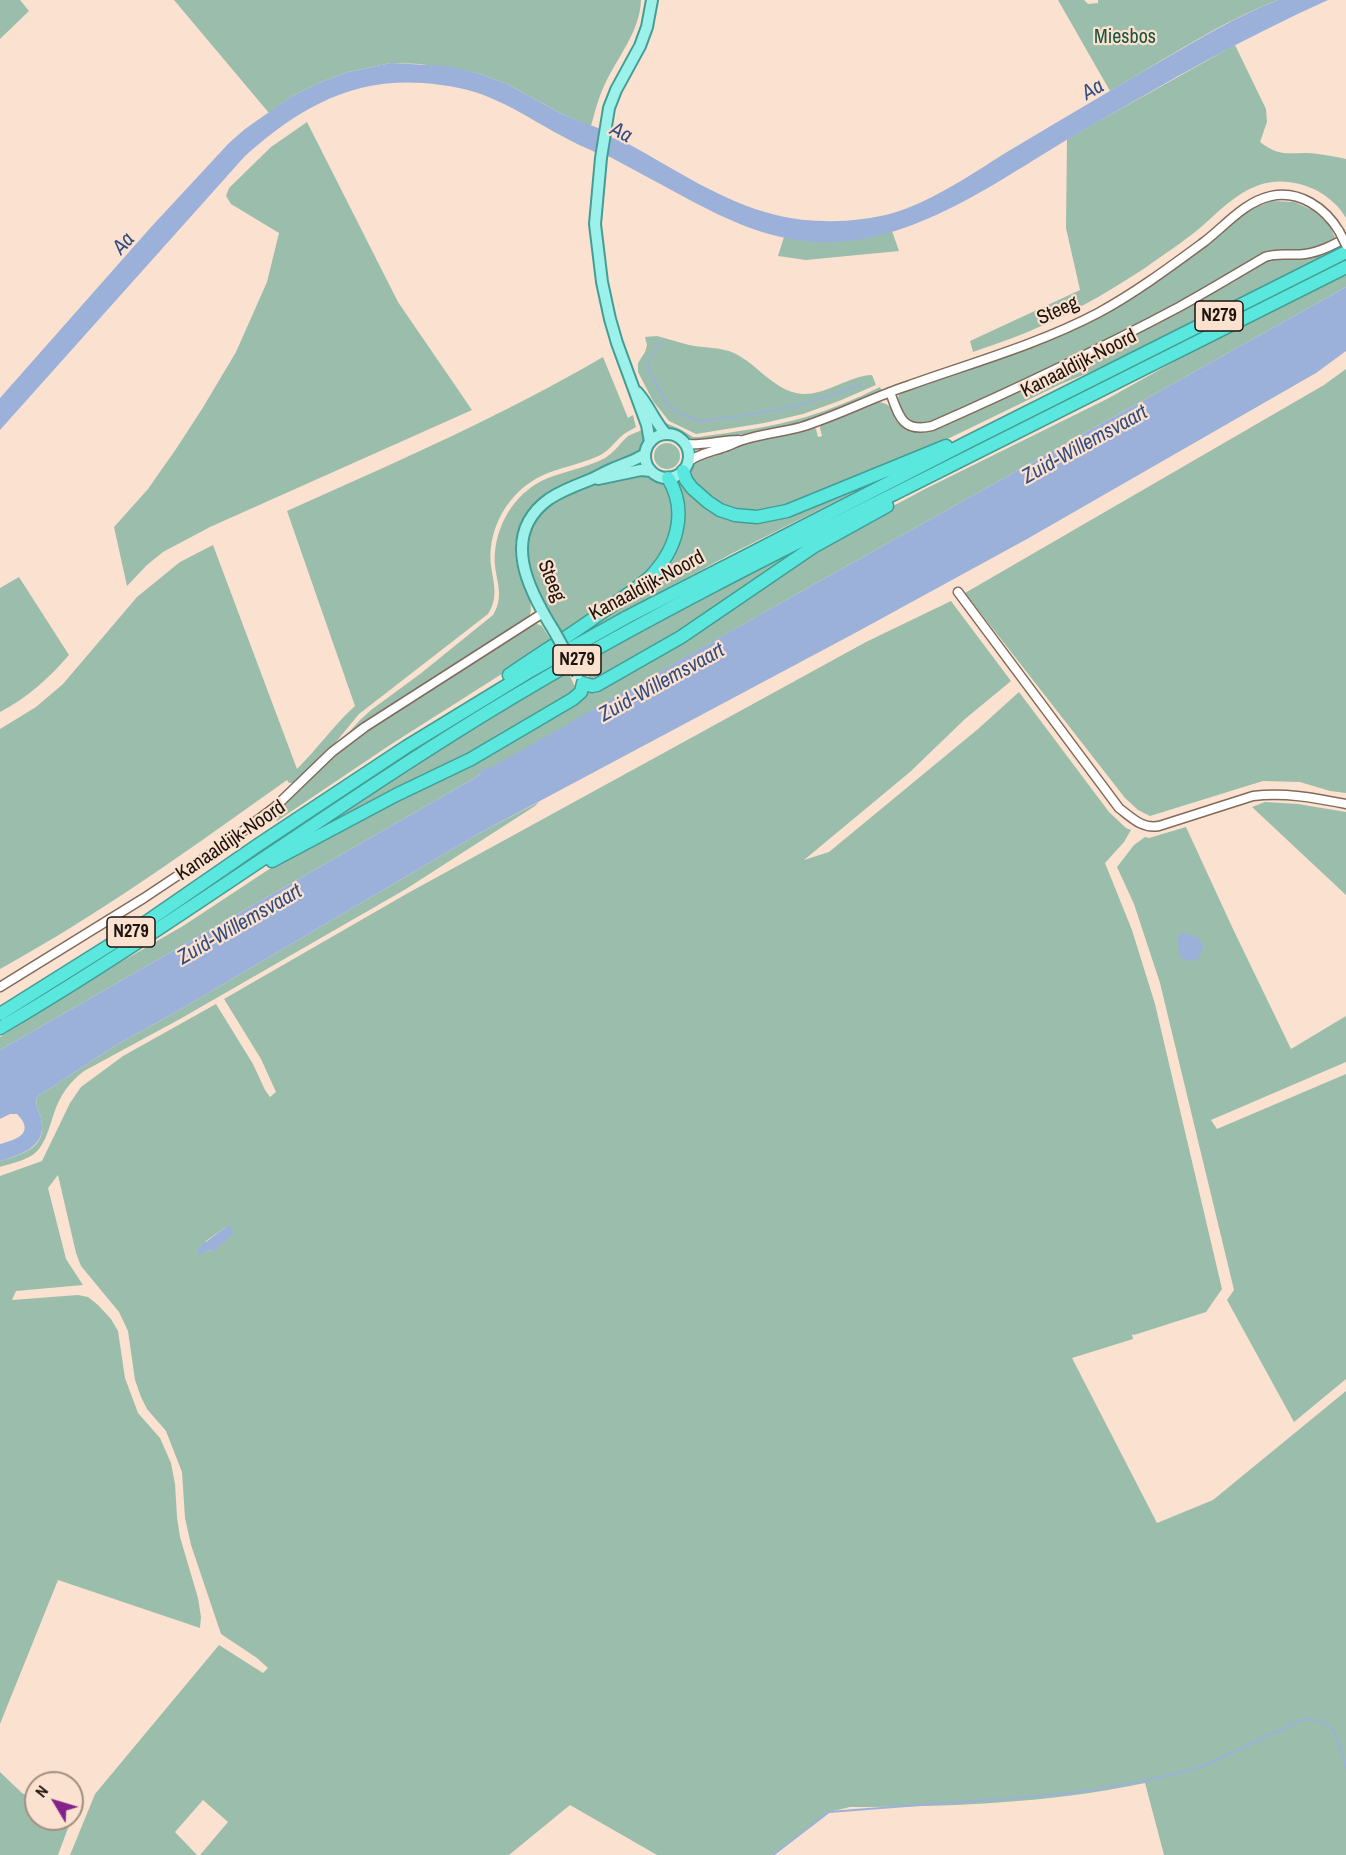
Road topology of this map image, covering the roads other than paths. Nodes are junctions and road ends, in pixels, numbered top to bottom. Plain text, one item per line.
1 (652, 0) edge
2 (1346, 238) edge
3 (1346, 245) edge
4 (1346, 252) edge
5 (1346, 267) edge
6 (635, 390) junction
7 (890, 392) junction
8 (666, 434) junction
9 (742, 440) junction
10 (651, 442) junction
11 (968, 442) junction
12 (685, 444) junction
13 (645, 454) junction
14 (686, 466) junction
15 (651, 471) junction
16 (939, 471) junction
17 (668, 478) junction
18 (589, 480) junction
19 (958, 592) dead end
20 (543, 613) junction
21 (581, 678) junction
22 (468, 708) junction
23 (1346, 804) edge
24 (233, 880) junction
25 (0, 987) edge
26 (0, 1014) edge
27 (0, 1028) edge

1 - 6 main road
2 - 7 street, Kanaaldijk-Noord
3 - 7 street, Steeg, bridge
4 - 11 highway, Kanaaldijk-Noord / N279
5 - 16 highway, Kanaaldijk-Noord / N279
6 - 8 main road
6 - 10 main road
7 - 9 street, Steeg
8 - 10 main road
8 - 12 main road
9 - 12 street, Steeg
9 - 14 street, Steeg
10 - 13 main road
11 - 14 highway, N279
11 - 22 highway, Kanaaldijk-Noord / N279
12 - 14 main road
13 - 15 main road
13 - 18 main road, Steeg
14 - 17 main road
15 - 17 main road
15 - 18 main road, Steeg
16 - 21 highway, N279
16 - 24 highway, Kanaaldijk-Noord / N279
17 - 22 highway, N279
18 - 20 main road, Steeg
19 - 23 street
20 - 21 main road, Steeg, bridge
20 - 25 street, Kanaaldijk-Noord
21 - 24 highway, N279
22 - 26 highway, Kanaaldijk-Noord / N279
24 - 27 highway, Kanaaldijk-Noord / N279

